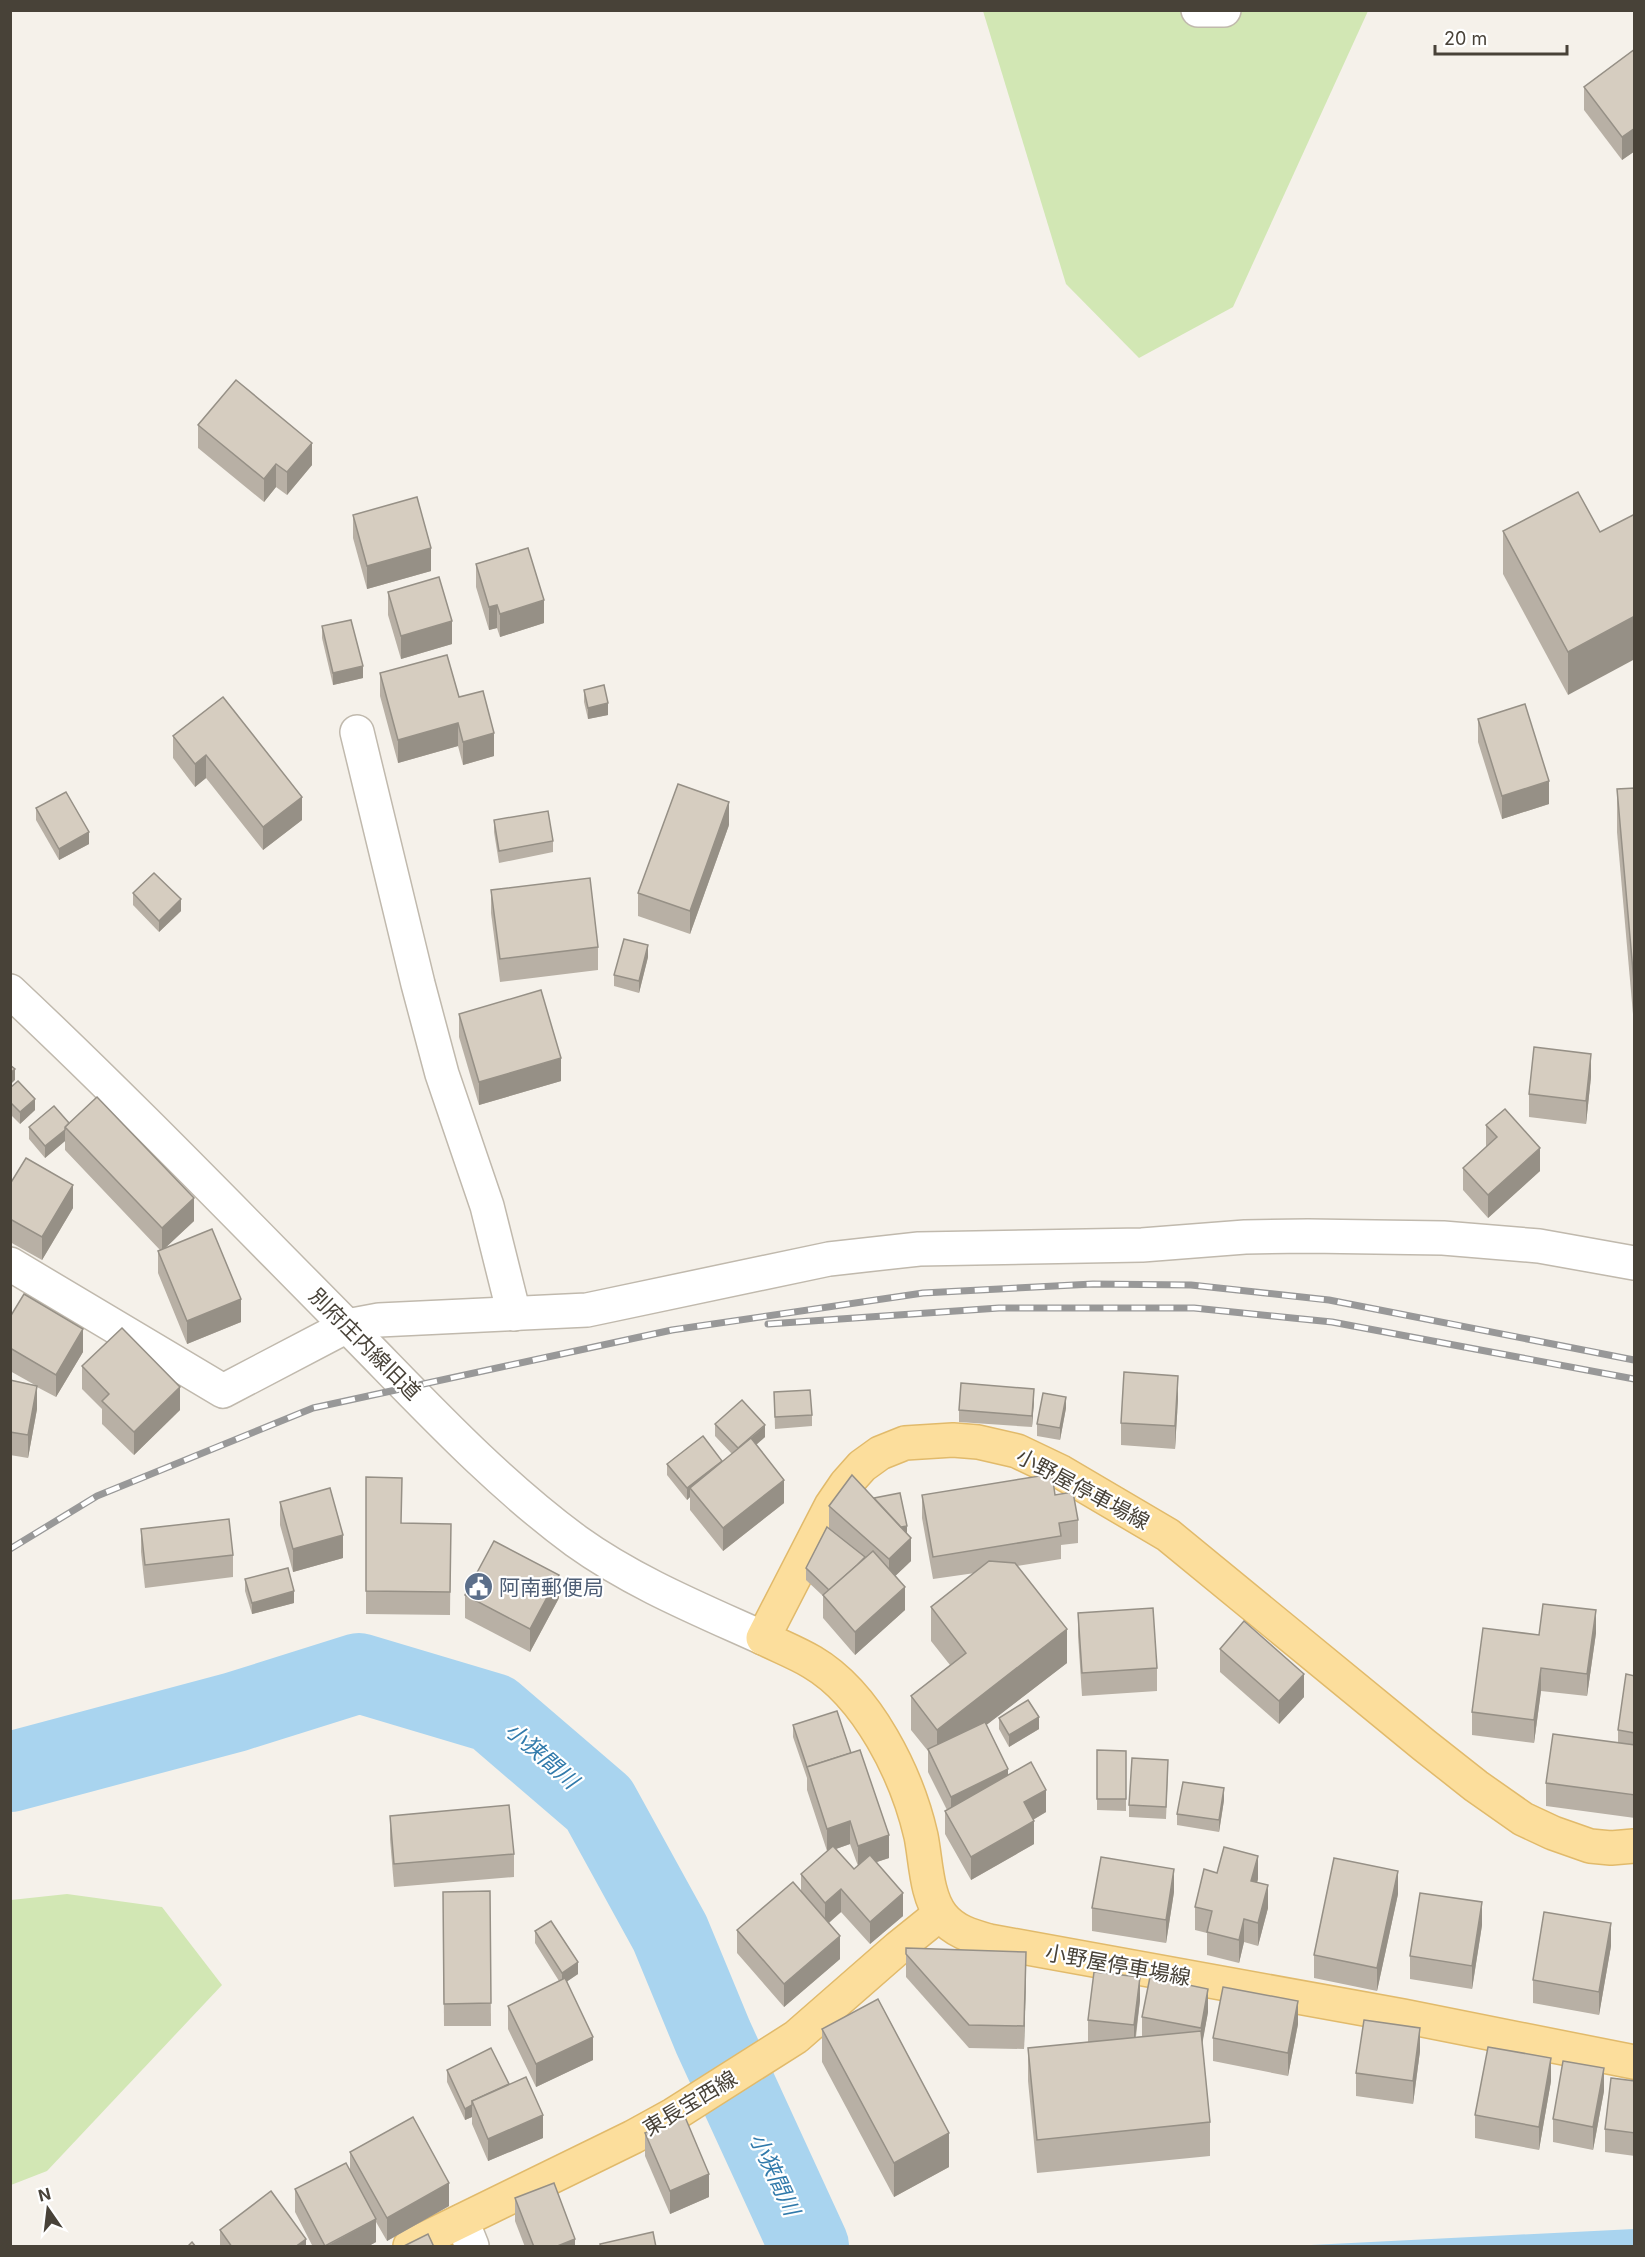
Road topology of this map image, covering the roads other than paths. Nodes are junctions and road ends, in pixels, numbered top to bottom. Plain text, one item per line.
1 (1198, 10) edge
2 (1224, 10) edge
3 (357, 732) dead end
4 (10, 991) edge
5 (1635, 1263) edge
6 (10, 1264) edge
7 (514, 1314) junction
8 (346, 1326) junction
9 (763, 1638) junction
10 (1635, 1846) edge
11 (940, 1914) junction
12 (1635, 2062) edge
13 (467, 2234) edge
14 (410, 2247) edge

1 - 2 street
3 - 7 street
4 - 8 street, 別府庄内線旧道
5 - 7 street
6 - 8 street
7 - 8 street
8 - 9 street, 別府庄内線旧道
9 - 10 main road, 小野屋停車場線
9 - 11 main road
11 - 12 main road, 小野屋停車場線
11 - 13 main road, 東長宝西線
13 - 14 main road, 東長宝西線

